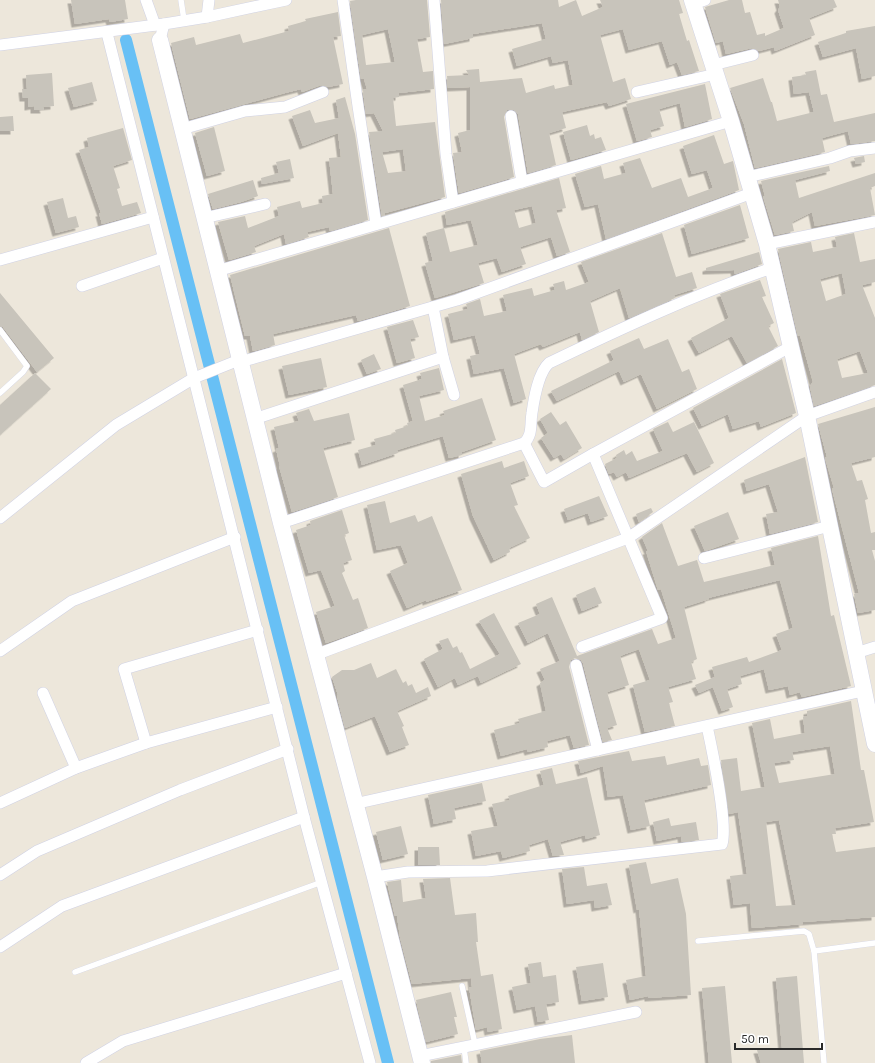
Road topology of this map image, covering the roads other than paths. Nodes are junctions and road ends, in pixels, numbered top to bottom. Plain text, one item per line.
1 (146, 0) edge
2 (182, 0) edge
3 (209, 0) edge
4 (286, 0) edge
5 (343, 0) edge
6 (434, 0) edge
7 (697, 1) edge
8 (207, 17) junction
9 (184, 20) junction
10 (160, 30) junction
11 (107, 32) junction
12 (0, 44) edge
13 (753, 54) dead end
14 (714, 70) junction
15 (322, 92) dead end
16 (637, 92) dead end
17 (511, 116) dead end
18 (731, 121) junction
19 (182, 129) junction
20 (875, 148) edge
21 (747, 177) junction
22 (522, 182) junction
23 (752, 193) junction
24 (453, 202) junction
25 (265, 204) dead end
26 (153, 217) junction
27 (204, 218) junction
28 (875, 222) edge
29 (376, 224) junction
30 (767, 244) junction
31 (164, 258) junction
32 (0, 260) edge
33 (772, 268) junction
34 (218, 271) junction
35 (82, 286) dead end
36 (433, 307) junction
37 (0, 330) edge
38 (790, 347) junction
39 (443, 357) junction
40 (240, 361) junction
41 (194, 378) junction
42 (875, 392) edge
43 (0, 393) edge
44 (454, 395) dead end
45 (807, 416) junction
46 (254, 419) junction
47 (524, 443) junction
48 (593, 454) junction
49 (0, 518) edge
50 (281, 523) junction
51 (830, 526) junction
52 (235, 537) junction
53 (628, 538) junction
54 (704, 558) dead end
55 (258, 630) junction
56 (582, 647) dead end
57 (875, 647) edge
58 (0, 651) edge
59 (856, 653) junction
60 (315, 655) junction
61 (576, 665) dead end
62 (863, 691) junction
63 (43, 693) dead end
64 (277, 708) junction
65 (708, 726) junction
66 (146, 743) junction
67 (875, 744) edge
68 (288, 748) junction
69 (598, 750) junction
70 (76, 768) junction
71 (1, 799) edge
72 (354, 804) junction
73 (304, 817) junction
74 (0, 875) edge
75 (375, 877) junction
76 (322, 882) junction
77 (698, 940) dead end
78 (875, 943) edge
79 (0, 948) edge
80 (814, 951) junction
81 (76, 972) dead end
82 (346, 973) junction
83 (462, 986) dead end
84 (636, 1012) dead end
85 (475, 1044) junction
86 (464, 1047) junction
87 (421, 1060) edge
88 (86, 1063) edge
89 (370, 1063) edge
90 (466, 1063) edge
91 (824, 1063) edge

1 - 10 street
2 - 9 lane
3 - 8 street
4 - 8 street
5 - 29 street
6 - 24 street
7 - 14 street
8 - 9 street
9 - 10 street
10 - 11 street
10 - 19 street
11 - 12 street
11 - 26 street
13 - 14 street
14 - 16 street
14 - 18 street
15 - 19 street
17 - 22 street
18 - 21 street
18 - 22 street
19 - 27 street
20 - 21 street
21 - 23 street
22 - 24 street
23 - 30 street
23 - 36 street
24 - 29 street
25 - 27 street
26 - 31 street
26 - 32 street
27 - 34 street
28 - 30 street
29 - 34 street
30 - 33 street
31 - 35 street
31 - 41 street
33 - 38 street
33 - 47 street
34 - 40 street
36 - 39 street
36 - 40 street
37 - 43 lane
38 - 45 street
38 - 48 street
39 - 44 street
39 - 46 street
40 - 41 street
40 - 46 street
41 - 49 street
41 - 52 street
42 - 45 street
45 - 51 street
45 - 53 street
46 - 50 street
47 - 48 street
47 - 50 street
48 - 53 street
50 - 60 street
51 - 54 street
51 - 59 street
52 - 55 street
52 - 58 street
53 - 56 street
53 - 60 street
55 - 64 street
55 - 66 street
57 - 59 street
59 - 62 street
60 - 72 street
61 - 69 street
62 - 65 street
62 - 67 street
63 - 70 street
64 - 66 street
64 - 68 street
65 - 69 street
65 - 75 street
66 - 70 street
68 - 73 street
68 - 74 street
69 - 72 street
70 - 71 street
72 - 75 street
73 - 76 street
73 - 79 street
75 - 87 street
76 - 81 lane
76 - 82 street
77 - 80 lane
78 - 80 lane
80 - 91 lane
82 - 88 street
82 - 89 street
83 - 85 lane
84 - 85 street
85 - 86 street
86 - 87 street
86 - 90 lane

